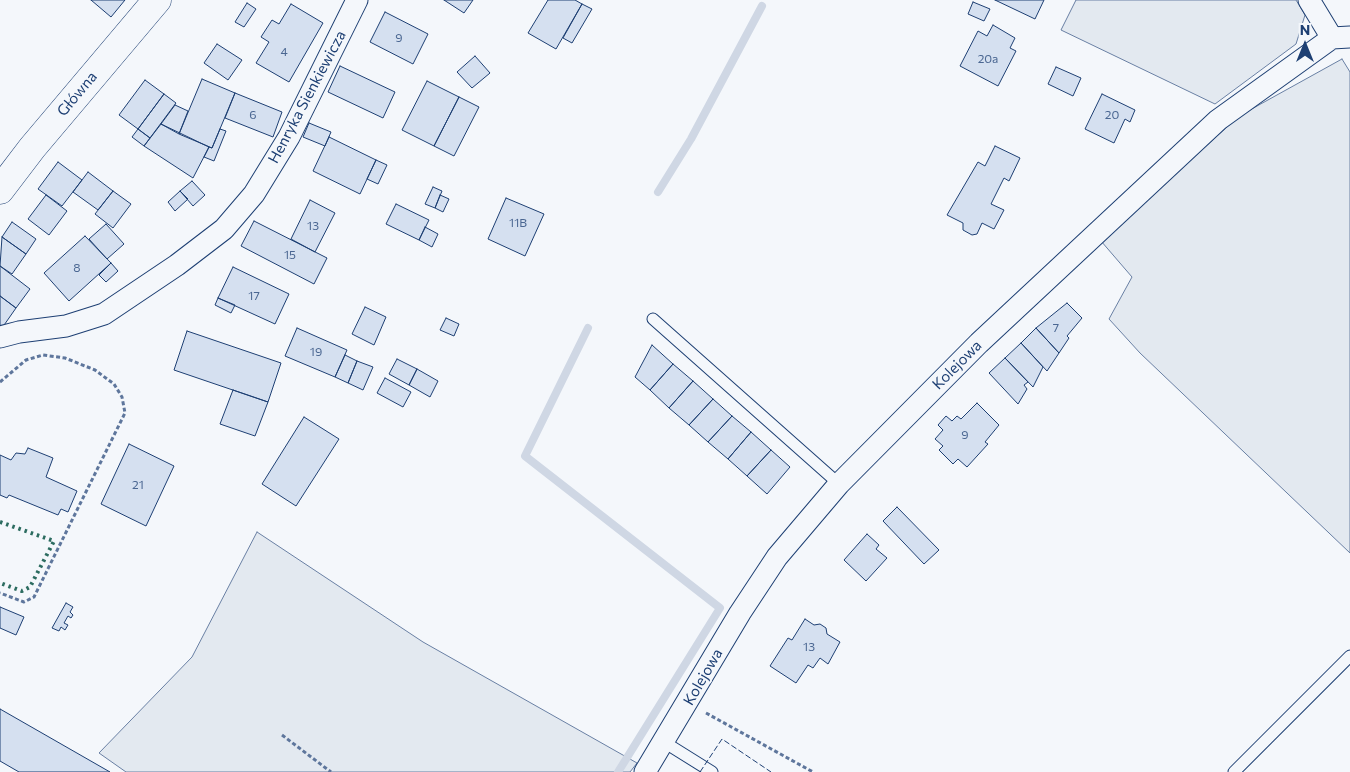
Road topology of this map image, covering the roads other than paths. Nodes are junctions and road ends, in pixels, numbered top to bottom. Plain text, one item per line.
1 (156, 0) edge
2 (358, 0) edge
3 (1309, 0) edge
4 (1341, 38) edge
5 (0, 190) edge
6 (654, 319) dead end
7 (0, 337) edge
8 (839, 484) junction
9 (1350, 656) edge
10 (664, 742) junction
11 (645, 772) edge
12 (712, 772) edge
13 (1234, 772) edge

1 - 5 street, Główna
2 - 7 street, Henryka Sienkiewicza
3 - 4 street
4 - 8 street, Kolejowa
6 - 8 lane
8 - 10 street, Kolejowa
9 - 13 lane
10 - 11 street, Kolejowa
10 - 12 lane

